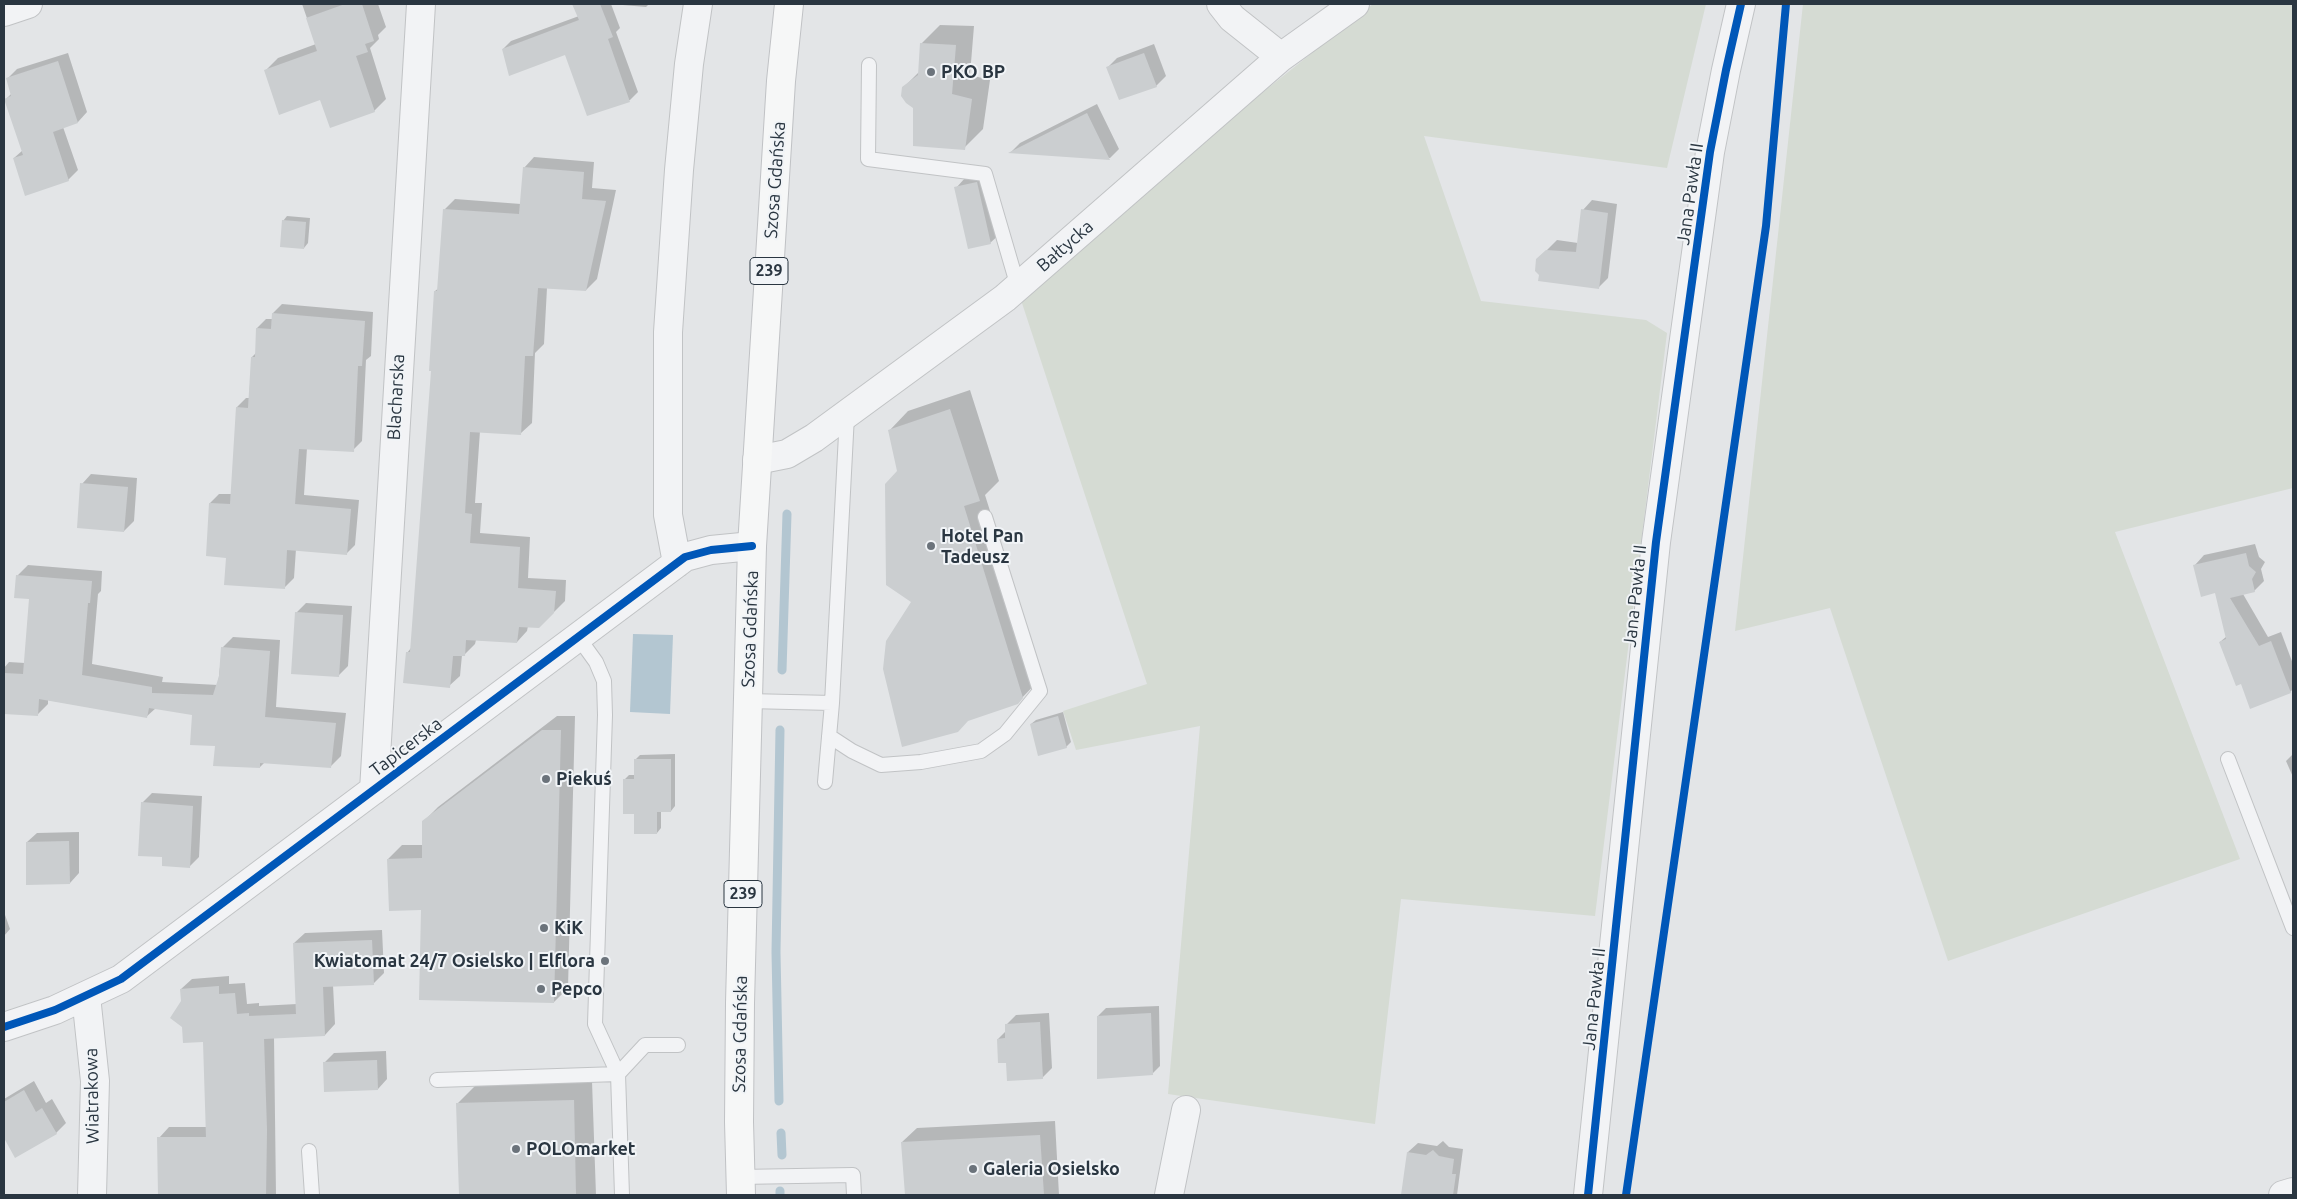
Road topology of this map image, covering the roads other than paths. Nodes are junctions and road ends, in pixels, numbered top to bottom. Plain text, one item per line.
1 (28, 4) edge
2 (421, 4) edge
3 (698, 4) edge
4 (789, 4) edge
5 (1221, 4) edge
6 (1355, 4) edge
7 (1741, 4) edge
8 (4, 12) edge
9 (1281, 57) junction
10 (869, 65) dead end
11 (1018, 287) junction
12 (847, 416) junction
13 (757, 460) junction
14 (985, 517) dead end
15 (752, 546) junction
16 (677, 563) junction
17 (578, 637) junction
18 (748, 701) junction
19 (832, 703) junction
20 (829, 736) junction
21 (2228, 759) dead end
22 (825, 782) dead end
23 (374, 790) junction
24 (2293, 928) edge
25 (86, 996) junction
26 (4, 1027) edge
27 (678, 1045) dead end
28 (618, 1074) junction
29 (437, 1080) dead end
30 (1186, 1110) dead end
31 (309, 1151) dead end
32 (740, 1186) edge
33 (2293, 1192) edge
34 (92, 1195) edge
35 (312, 1195) edge
36 (622, 1195) edge
37 (854, 1195) edge
38 (1169, 1195) edge
39 (1588, 1195) edge
40 (2283, 1195) edge

1 - 8 street
2 - 23 street, Blacharska
3 - 16 street
4 - 13 main road, Szosa Gdańska / 239
5 - 9 street
6 - 9 street, Bałtycka
7 - 39 street, Jana Pawła II
9 - 11 street, Bałtycka
10 - 11 lane
11 - 12 street, Bałtycka
12 - 13 street, Bałtycka
12 - 19 lane
13 - 15 main road, Szosa Gdańska / 239
14 - 20 lane
15 - 16 street, Tapicerska
15 - 18 main road, Szosa Gdańska / 239
16 - 17 street, Tapicerska
17 - 23 street, Tapicerska
17 - 28 lane
18 - 19 lane
18 - 32 main road, Szosa Gdańska / 239
19 - 20 lane
20 - 22 lane
21 - 24 lane
23 - 25 street, Tapicerska
25 - 26 street, Tapicerska
25 - 34 street, Wiatrakowa
27 - 28 lane
28 - 29 lane
28 - 36 lane
30 - 38 street
31 - 35 lane
32 - 37 lane
33 - 40 street

